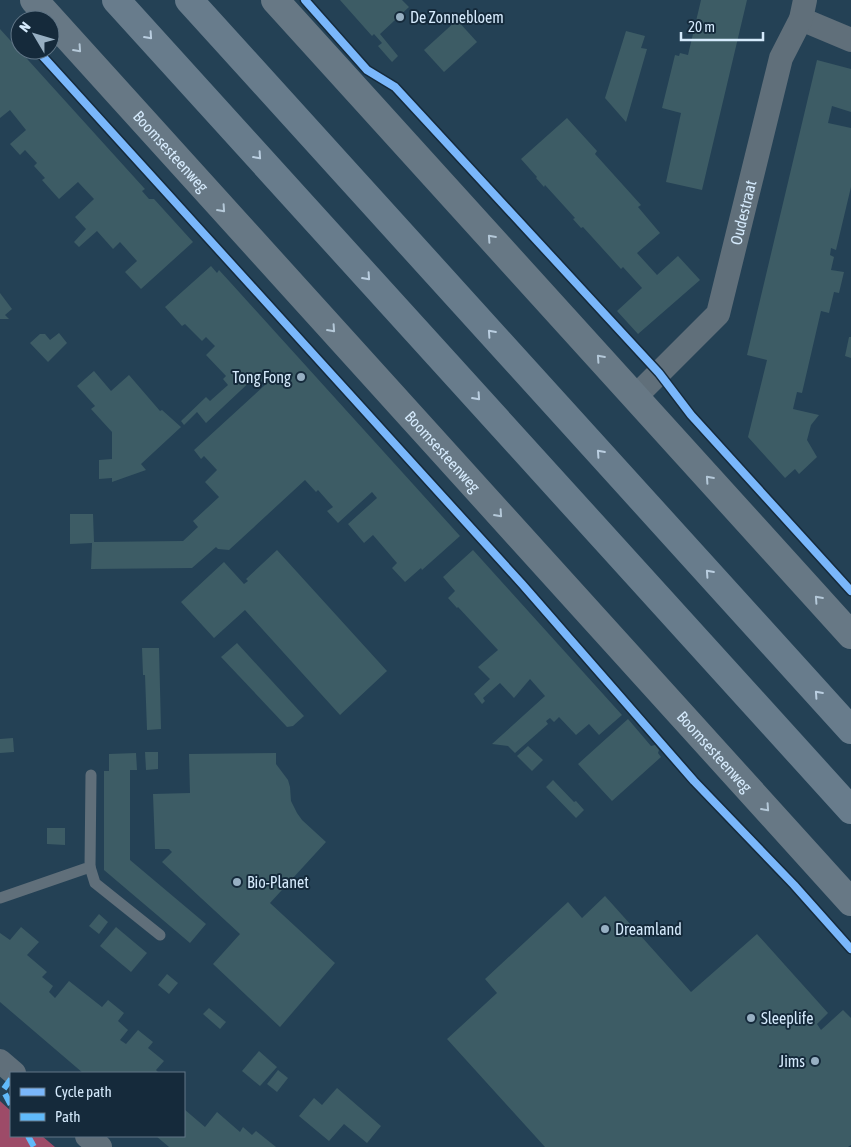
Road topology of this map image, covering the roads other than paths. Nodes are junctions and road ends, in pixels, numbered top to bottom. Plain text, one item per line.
1 (34, 0) edge
2 (116, 0) edge
3 (189, 0) edge
4 (275, 0) edge
5 (803, 10) edge
6 (851, 40) edge
7 (635, 397) junction
8 (851, 635) edge
9 (851, 730) edge
10 (92, 775) dead end
11 (851, 810) edge
12 (90, 867) junction
13 (0, 898) edge
14 (851, 902) edge
15 (160, 935) dead end
16 (0, 1061) edge
17 (13, 1072) edge
18 (88, 1137) edge
19 (100, 1147) edge

1 -> 14 main road, Boomsesteenweg
2 -> 11 highway
9 -> 3 highway
7 -> 4 main road
5 - 6 street
5 - 7 street, Oudestraat
8 -> 7 main road
10 - 12 lane
12 - 13 lane
12 - 15 lane
16 - 17 street
18 - 19 street

